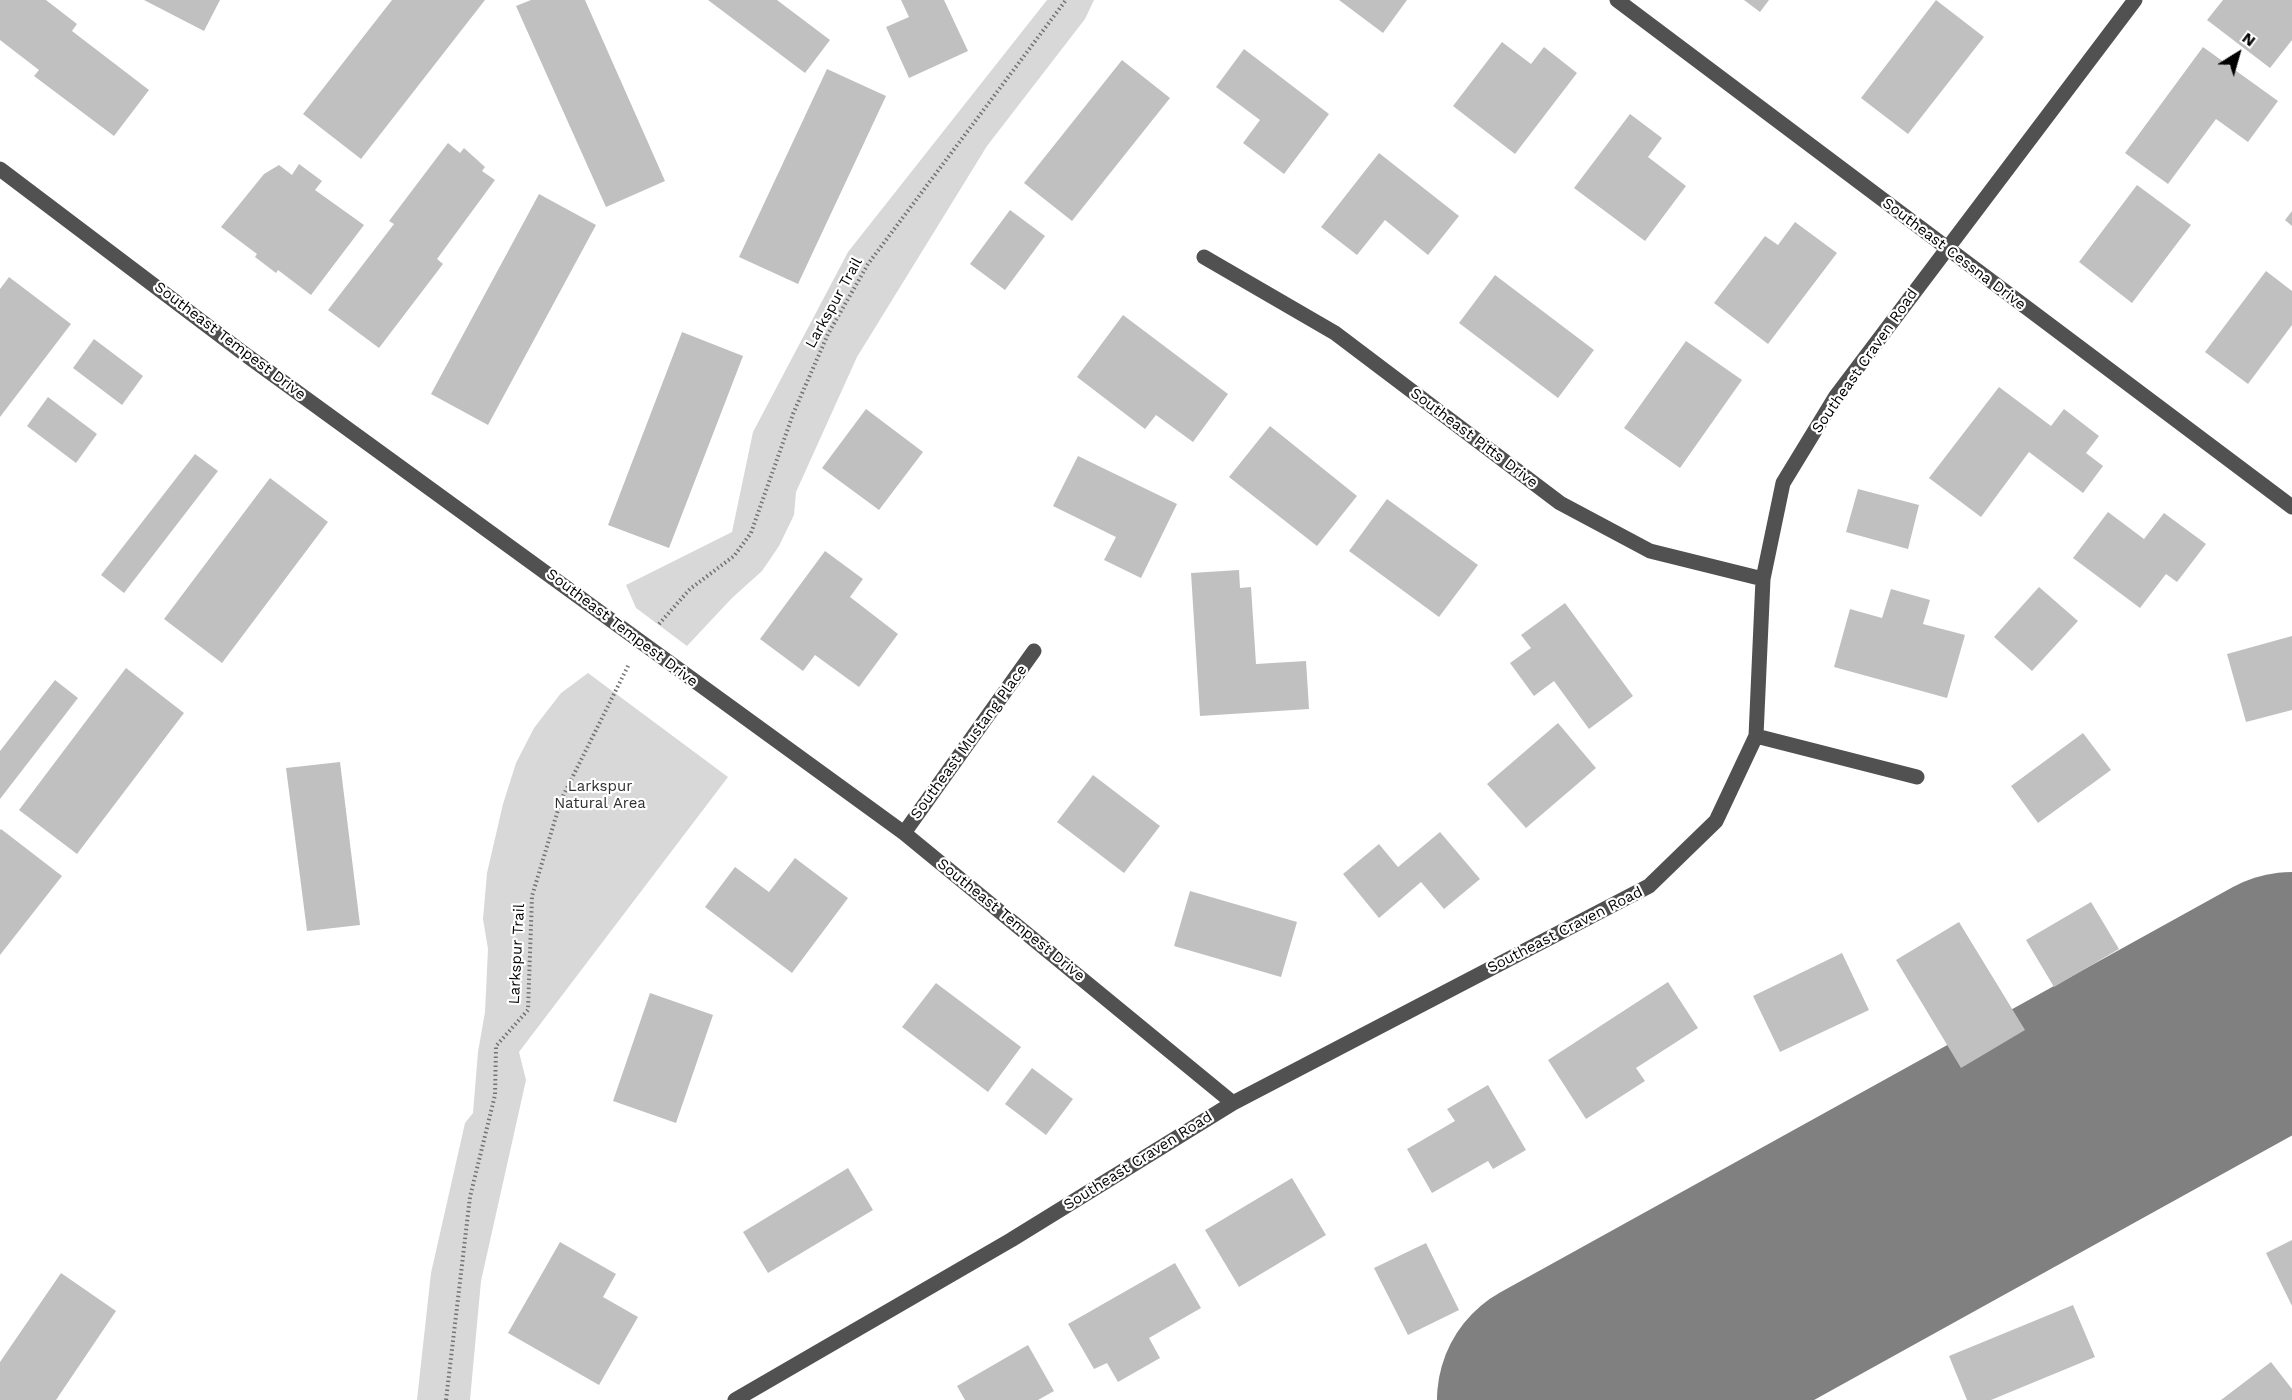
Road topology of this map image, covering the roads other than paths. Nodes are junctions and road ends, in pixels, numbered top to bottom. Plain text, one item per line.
1 (1618, 0) edge
2 (2135, 0) edge
3 (0, 169) edge
4 (1946, 248) junction
5 (1204, 257) dead end
6 (2292, 507) edge
7 (1763, 579) junction
8 (1034, 651) dead end
9 (1755, 736) junction
10 (1917, 777) dead end
11 (904, 833) junction
12 (1233, 1103) junction
13 (735, 1400) edge

1 - 4 street, Southeast Cessna Drive
2 - 4 street, Southeast Craven Road
3 - 11 street, Southeast Tempest Drive
4 - 6 street, Southeast Cessna Drive
4 - 7 street, Southeast Craven Road
5 - 7 street, Southeast Pitts Drive
7 - 9 street, Southeast Craven Road
8 - 11 street, Southeast Mustang Place
9 - 10 street
9 - 12 street, Southeast Craven Road
11 - 12 street, Southeast Tempest Drive
12 - 13 street, Southeast Craven Road

